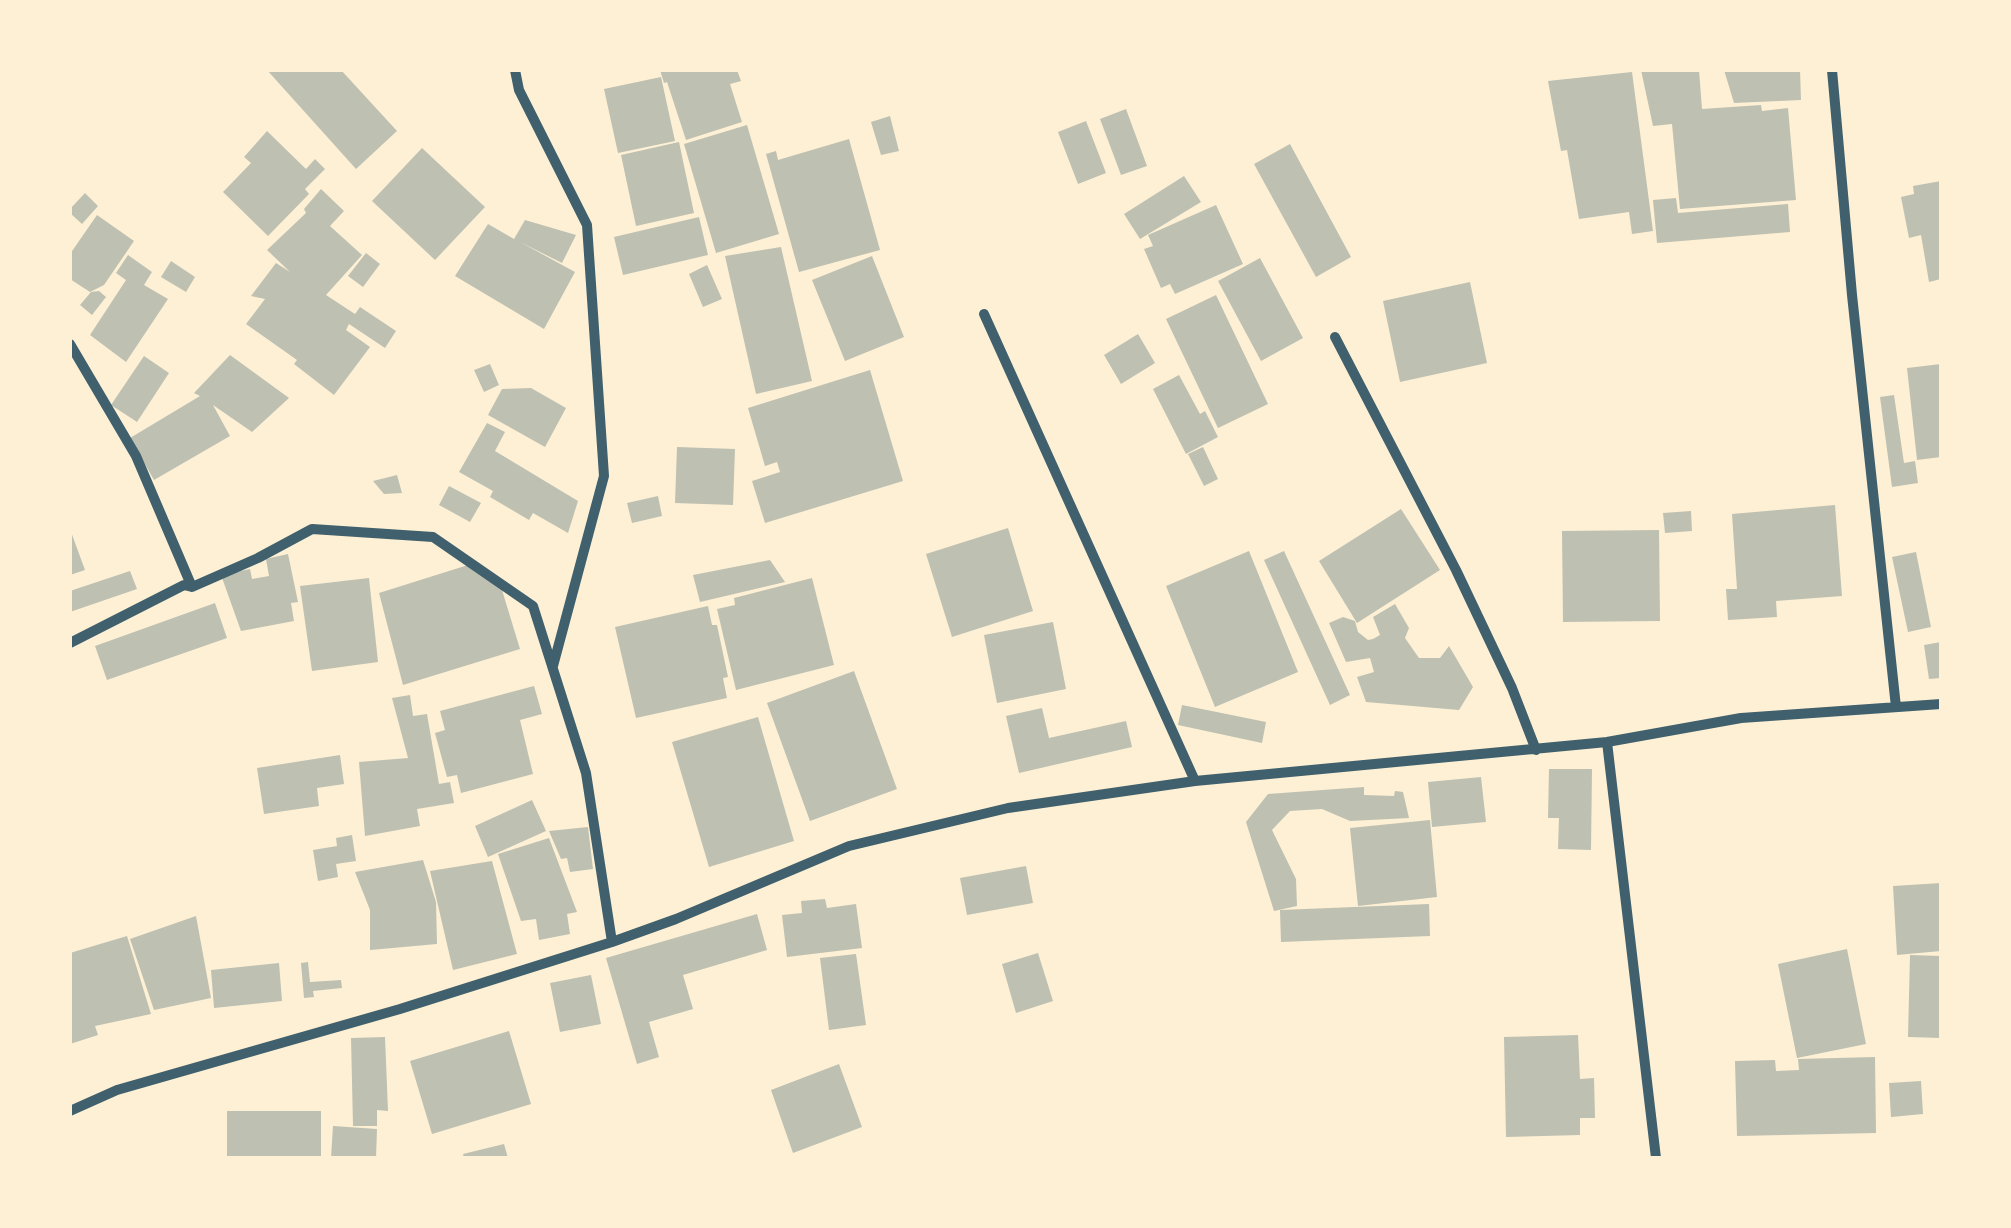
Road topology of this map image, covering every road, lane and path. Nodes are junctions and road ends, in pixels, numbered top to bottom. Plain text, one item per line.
1 (515, 70) edge
2 (1832, 70) edge
3 (984, 314) dead end
4 (1335, 337) dead end
5 (70, 344) edge
6 (192, 587) junction
7 (70, 643) edge
8 (552, 667) junction
9 (1941, 704) edge
10 (1896, 708) junction
11 (1607, 742) junction
12 (1536, 750) junction
13 (1194, 781) junction
14 (612, 942) junction
15 (70, 1111) edge
16 (1656, 1158) edge

1 - 8 street
2 - 10 street
3 - 13 street
4 - 12 street
5 - 6 street
6 - 7 street
6 - 8 street
8 - 14 street
9 - 10 street
10 - 11 street
11 - 12 street
11 - 16 street
12 - 13 street
13 - 14 street
14 - 15 street

